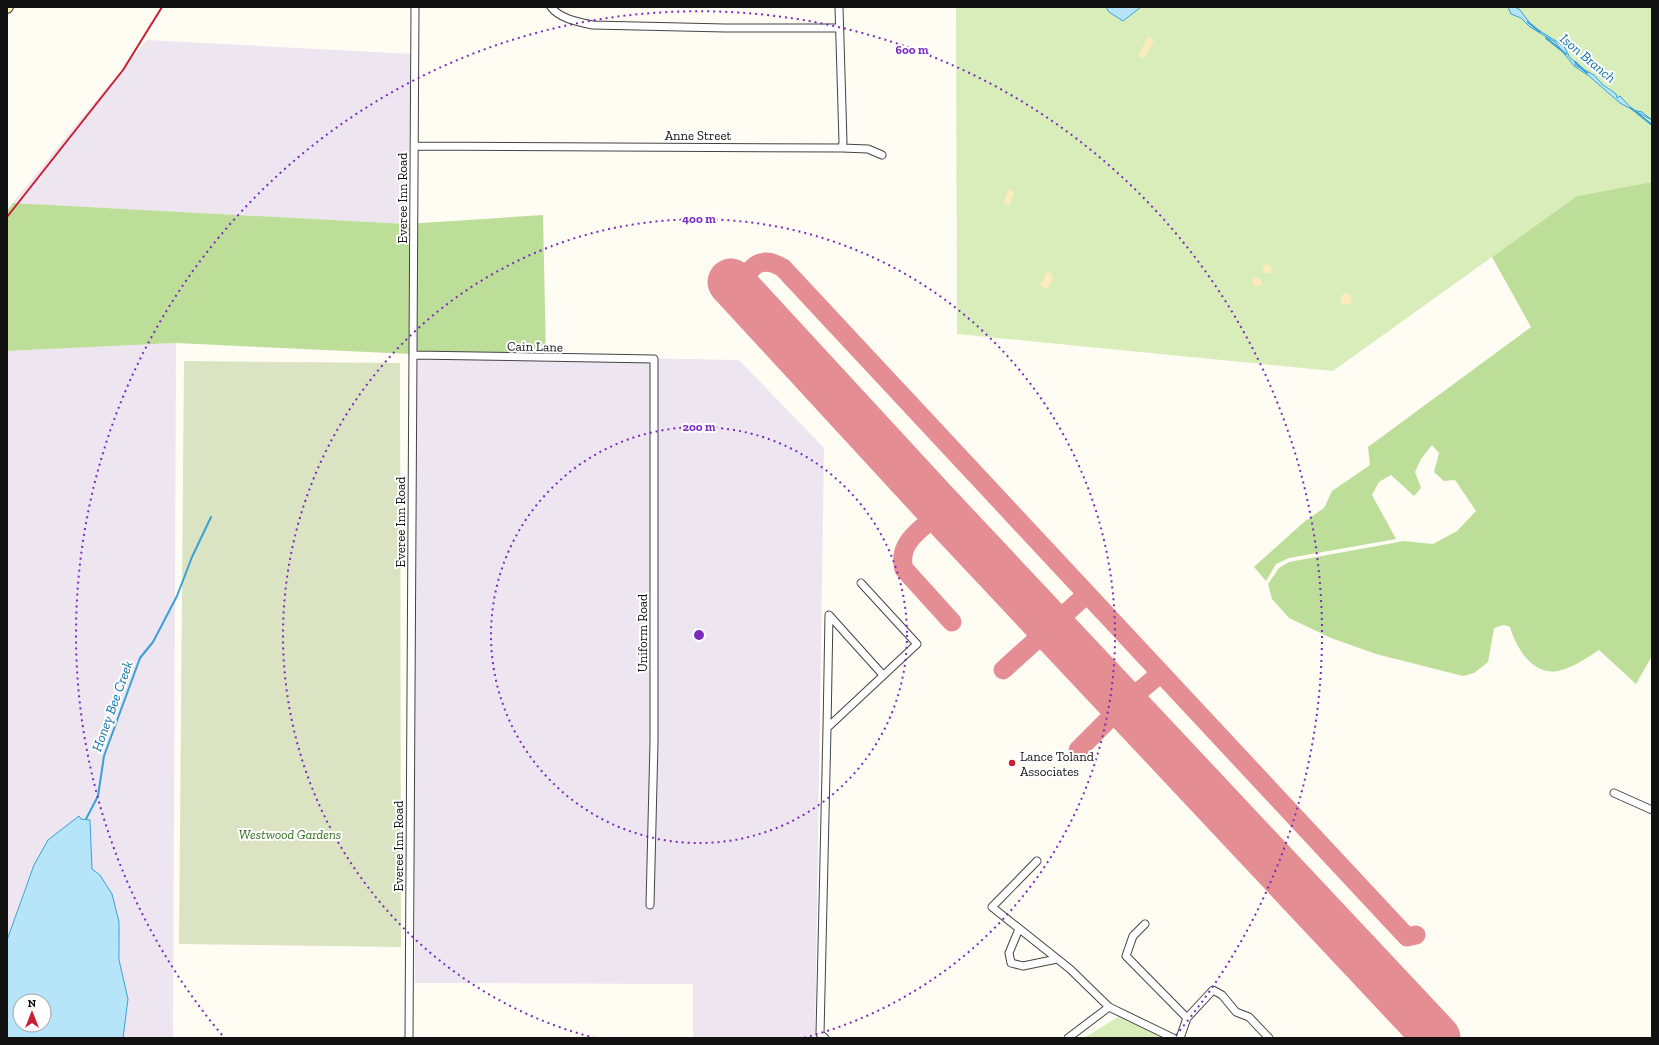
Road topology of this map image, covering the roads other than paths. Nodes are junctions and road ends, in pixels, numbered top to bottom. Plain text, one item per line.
1 (415, 7) edge
2 (551, 7) edge
3 (839, 7) edge
4 (839, 28) junction
5 (414, 146) junction
6 (842, 148) junction
7 (882, 155) dead end
8 (413, 355) junction
9 (654, 362) joint
10 (861, 583) dead end
11 (883, 675) junction
12 (827, 728) junction
13 (1614, 793) dead end
14 (1652, 810) edge
15 (1037, 861) dead end
16 (650, 905) dead end
17 (1146, 924) dead end
18 (1019, 929) junction
19 (1057, 960) junction
20 (1109, 1007) junction
21 (1186, 1018) junction
22 (409, 1038) edge
23 (825, 1038) edge
24 (1068, 1038) edge
25 (1173, 1038) edge
26 (1180, 1038) edge
27 (1269, 1038) edge

1 - 5 street, Everee Inn Road
2 - 4 street
3 - 4 street
4 - 6 street
5 - 6 street, Anne Street
5 - 8 street, Everee Inn Road
6 - 7 street, Anne Street
8 - 9 street, Cain Lane
8 - 22 street, Everee Inn Road
9 - 16 street, Uniform Road
10 - 11 street
11 - 12 street
11 - 12 street
12 - 23 street
13 - 14 street
15 - 18 street
17 - 21 street
18 - 19 street
18 - 19 street
19 - 20 street
20 - 24 street
20 - 25 street
21 - 26 street
21 - 27 street

